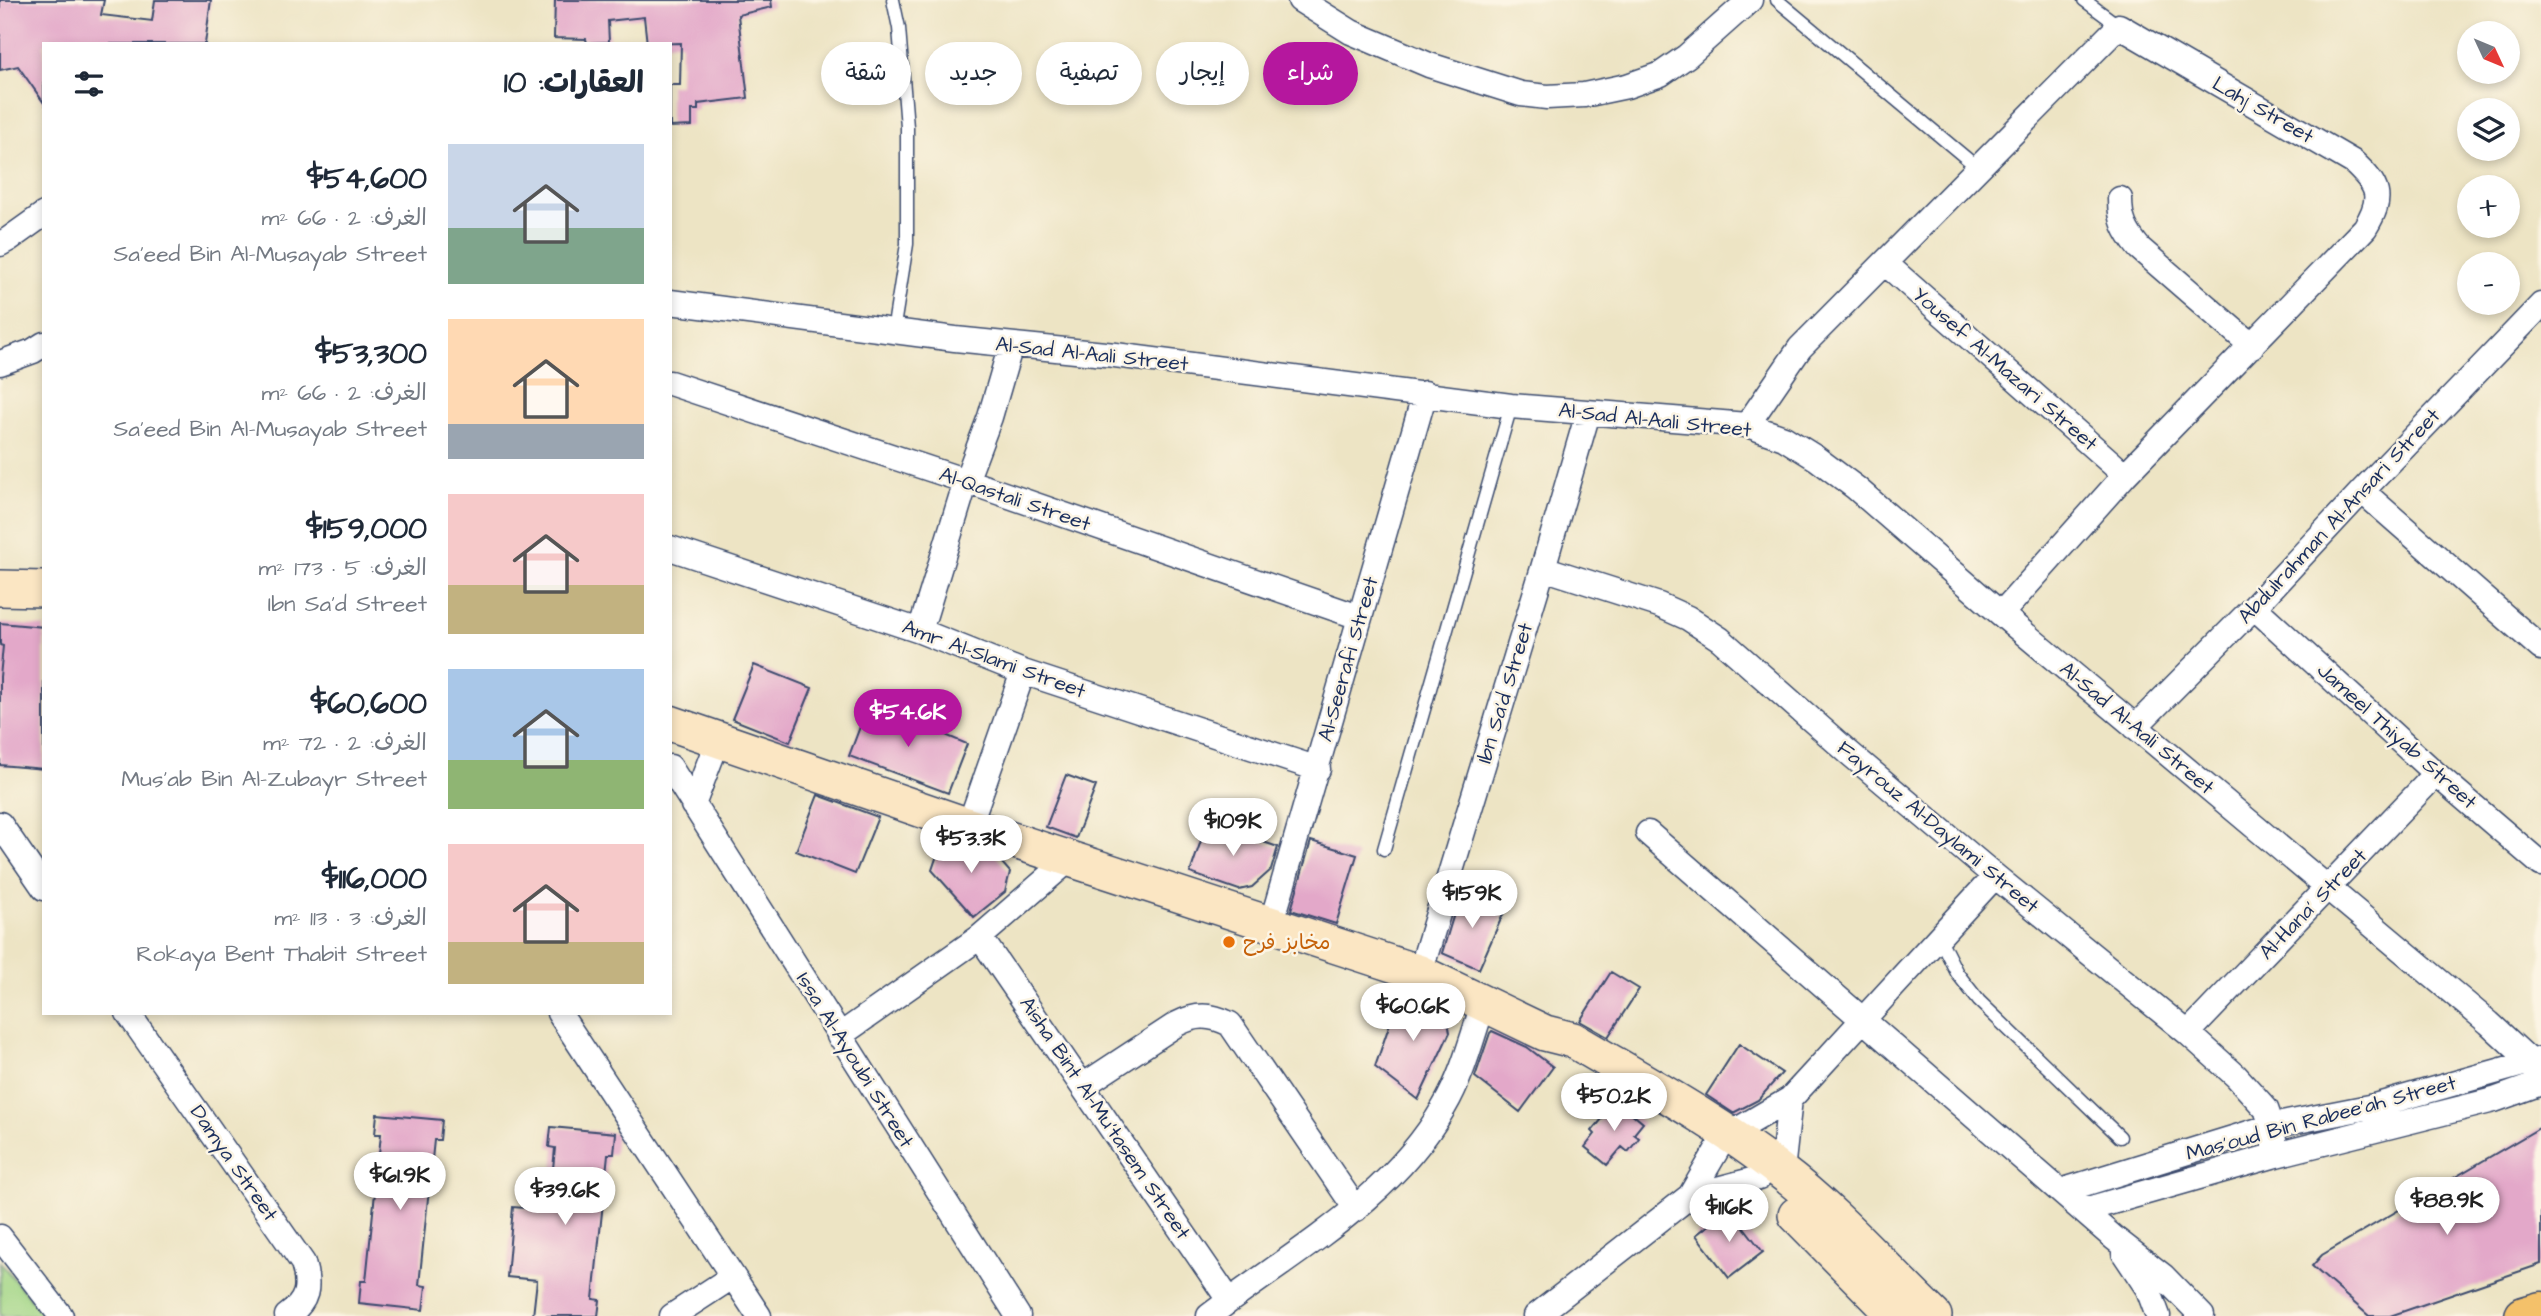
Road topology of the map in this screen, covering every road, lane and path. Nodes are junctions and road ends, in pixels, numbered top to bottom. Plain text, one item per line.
1 (893, 0) edge
2 (1300, 0) edge
3 (1750, 0) edge
4 (1776, 0) edge
5 (2084, 0) edge
6 (2119, 26) junction
7 (1978, 168) junction
8 (2120, 198) dead end
9 (42, 215) edge
10 (0, 244) edge
11 (1886, 264) junction
12 (672, 302) edge
13 (2541, 305) edge
14 (893, 332) junction
15 (42, 345) edge
16 (1011, 345) junction
17 (2252, 346) junction
18 (0, 363) edge
19 (672, 384) edge
20 (1425, 393) junction
21 (1511, 405) junction
22 (1588, 413) junction
23 (1746, 425) junction
24 (2125, 475) junction
25 (966, 481) junction
26 (2362, 491) junction
27 (672, 549) edge
28 (1543, 568) junction
29 (0, 588) edge
30 (42, 589) edge
31 (2254, 607) junction
32 (2001, 614) junction
33 (1359, 617) junction
34 (919, 631) junction
35 (2541, 648) edge
36 (1023, 672) junction
37 (672, 724) edge
38 (2135, 727) junction
39 (718, 740) junction
40 (1318, 769) junction
41 (672, 770) edge
42 (2436, 774) junction
43 (693, 805) junction
44 (0, 824) edge
45 (969, 826) junction
46 (1648, 833) dead end
47 (1384, 849) dead end
48 (1071, 858) junction
49 (2541, 864) edge
50 (1995, 876) junction
51 (42, 885) edge
52 (2328, 889) junction
53 (1271, 925) junction
54 (980, 937) junction
55 (1938, 937) junction
56 (1420, 972) junction
57 (1485, 1002) junction
58 (129, 1015) edge
59 (560, 1015) edge
60 (1863, 1018) junction
61 (2188, 1033) junction
62 (839, 1036) junction
63 (2538, 1068) edge
64 (1084, 1085) junction
65 (1790, 1099) junction
66 (2272, 1126) junction
67 (2120, 1137) dead end
68 (1724, 1141) junction
69 (2276, 1155) junction
70 (1770, 1175) junction
71 (2061, 1191) junction
72 (1690, 1196) junction
73 (1356, 1209) junction
74 (2084, 1210) junction
75 (1815, 1217) junction
76 (0, 1237) edge
77 (2114, 1238) junction
78 (732, 1277) junction
79 (1229, 1300) junction
80 (2541, 1311) edge
81 (61, 1316) edge
82 (287, 1316) edge
83 (672, 1316) edge
84 (759, 1316) edge
85 (1018, 1316) edge
86 (1209, 1316) edge
87 (1536, 1316) edge
88 (1896, 1316) edge
89 (1934, 1316) edge
90 (2158, 1316) edge
91 (2202, 1316) edge
92 (2524, 1316) edge

1 - 14 lane
2 - 3 street
4 - 7 lane
5 - 6 lane
6 - 7 street
6 - 17 street, Lahj Street
7 - 11 street
8 - 17 street
9 - 10 street
11 - 23 street
11 - 24 street, Yousef Al-Mazari Street
12 - 14 street, Al-Sad Al-Aali Street
13 - 26 street, Abdulrahman Al-Ansari Street
14 - 16 street, Al-Sad Al-Aali Street
15 - 18 street
16 - 20 street, Al-Sad Al-Aali Street
16 - 25 street
17 - 24 street, Lahj Street
19 - 25 street, Al-Qastali Street
20 - 21 street, Al-Sad Al-Aali Street
20 - 33 street, Al-Seerafi Street
21 - 22 street, Al-Sad Al-Aali Street
21 - 47 lane
22 - 23 street, Al-Sad Al-Aali Street
22 - 28 street, Ibn Sa'd Street
23 - 32 street, Al-Sad Al-Aali Street
24 - 32 street, Lahj Street
25 - 33 street, Al-Qastali Street
25 - 34 street
26 - 31 street, Abdulrahman Al-Ansari Street
26 - 35 street
27 - 34 street, Amr Al-Slami Street
28 - 50 street, Fayrouz Al-Daylami Street
28 - 56 street, Ibn Sa'd Street
29 - 30 street
31 - 38 street, Abdulrahman Al-Ansari Street
31 - 42 street, Jameel Thiyab Street
32 - 38 street, Al-Sad Al-Aali Street
33 - 40 street, Al-Seerafi Street
34 - 36 street, Amr Al-Slami Street
36 - 40 street, Amr Al-Slami Street
36 - 45 street
37 - 39 street
38 - 52 street, Al-Sad Al-Aali Street
39 - 43 street
39 - 45 street
40 - 53 street, Al-Seerafi Street
41 - 43 street, Issa Al-Ayoubi Street
42 - 49 street, Jameel Thiyab Street
42 - 52 street, Al-Hana' Street
43 - 62 street, Issa Al-Ayoubi Street
44 - 51 street
45 - 48 street
46 - 60 street
48 - 53 street
48 - 54 street
50 - 55 street
50 - 61 street, Fayrouz Al-Daylami Street
52 - 61 street, Al-Hana' Street
52 - 63 street, Al-Sad Al-Aali Street
53 - 56 street
54 - 62 street
54 - 64 street, Aisha Bint Al-Mu'tasem Street
55 - 60 street
55 - 67 lane
56 - 57 street
57 - 68 street
57 - 73 street
58 - 82 street, Damya Street
59 - 78 street
60 - 65 street
60 - 71 street
61 - 66 street, Fayrouz Al-Daylami Street
62 - 85 street, Issa Al-Ayoubi Street
63 - 66 street, Mas'oud Bin Rabee'ah Street
63 - 69 street, Mas'oud Bin Rabee'ah Street
64 - 73 street
64 - 79 street, Aisha Bint Al-Mu'tasem Street
65 - 68 street
65 - 70 street
66 - 69 street, Fayrouz Al-Daylami Street
66 - 71 street, Mas'oud Bin Rabee'ah Street
68 - 70 street
68 - 72 street
69 - 74 street, Mas'oud Bin Rabee'ah Street
70 - 72 street
70 - 75 street
71 - 74 street
72 - 87 street
73 - 79 street
74 - 77 street
75 - 88 street
75 - 89 street
76 - 81 street
77 - 90 street
77 - 91 street
78 - 83 street
78 - 84 street
79 - 86 street
80 - 92 highway

